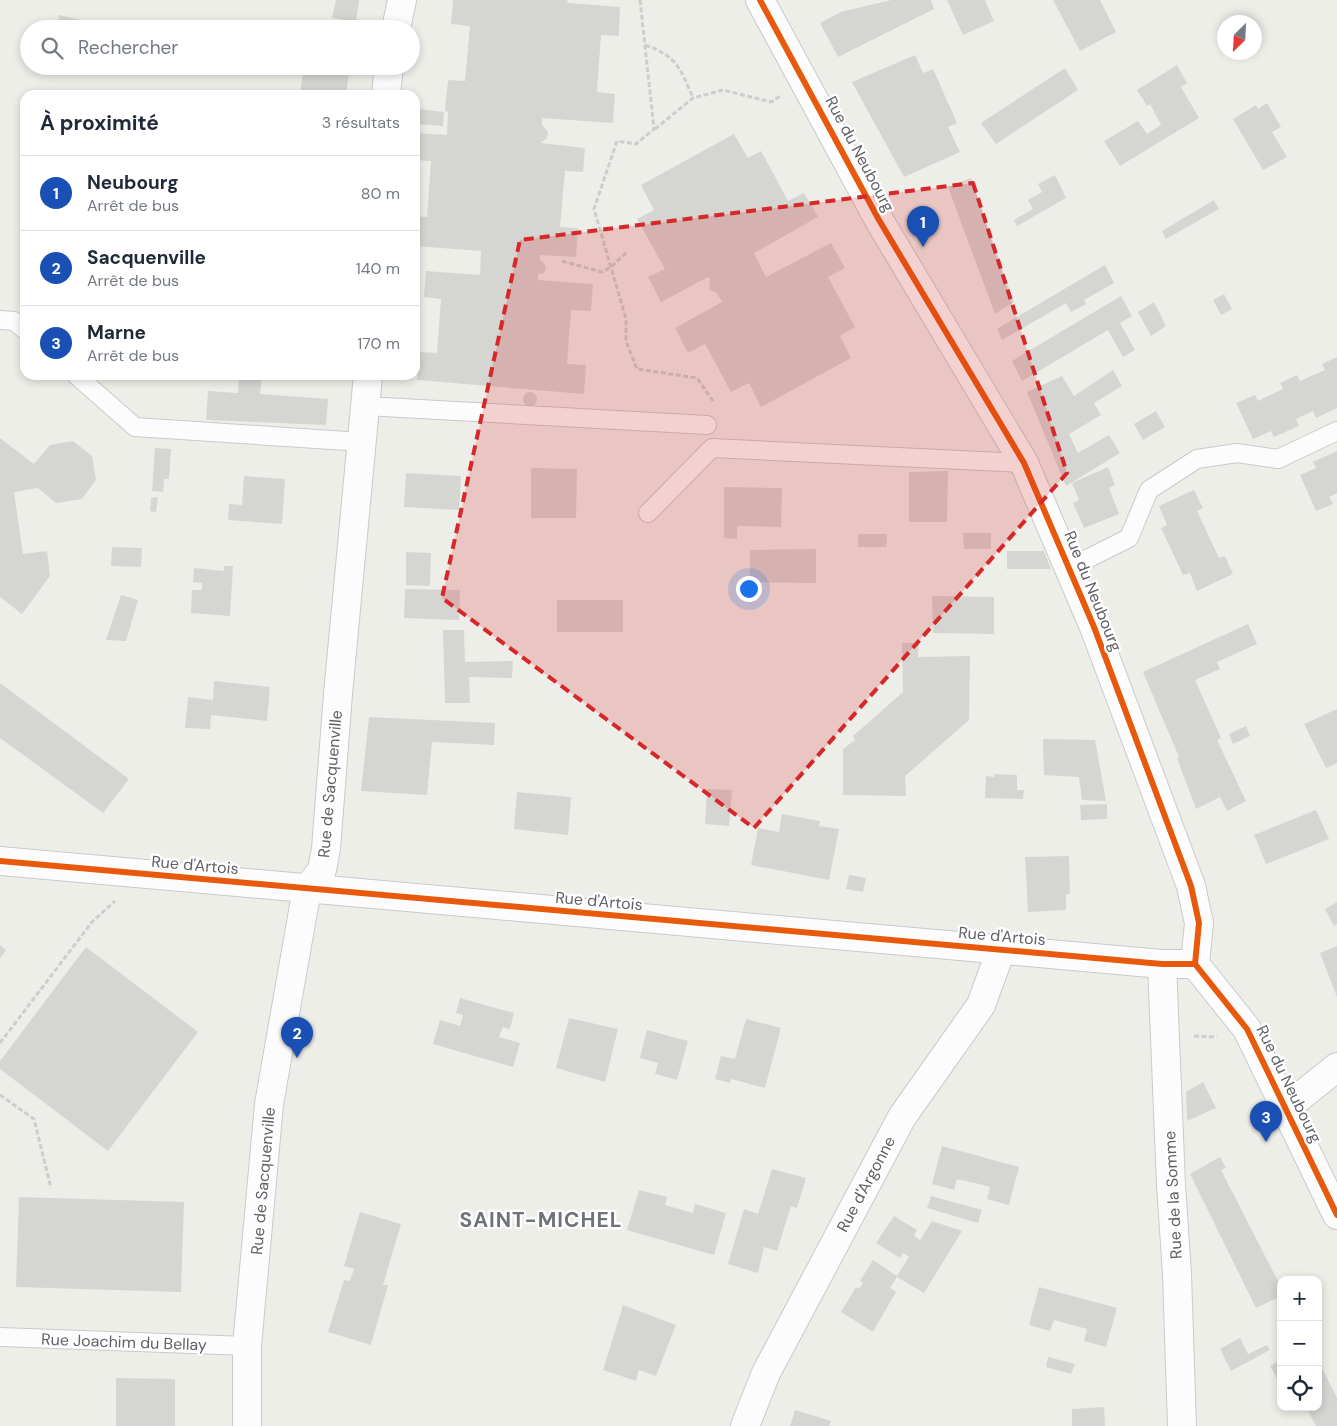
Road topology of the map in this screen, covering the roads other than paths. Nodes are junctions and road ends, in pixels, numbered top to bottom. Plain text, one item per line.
1 (402, 0) edge
2 (760, 0) edge
3 (398, 20) edge
4 (388, 75) edge
5 (387, 90) edge
6 (0, 320) edge
7 (20, 326) edge
8 (82, 380) edge
9 (368, 380) edge
10 (366, 406) junction
11 (707, 426) road end
12 (1337, 431) edge
13 (362, 442) junction
14 (1024, 463) junction
15 (648, 513) dead end
16 (1069, 568) junction
17 (0, 861) edge
18 (308, 889) junction
19 (1001, 950) junction
20 (1162, 964) junction
21 (1195, 964) junction
22 (1337, 1067) edge
23 (1286, 1108) junction
24 (1337, 1214) edge
25 (0, 1337) edge
26 (247, 1346) junction
27 (247, 1426) edge
28 (745, 1426) edge
29 (1182, 1426) edge

1 - 3 street
2 - 14 street, Rue du Neubourg
4 - 5 street
6 - 7 lane
8 - 13 lane
9 - 10 street, Rue de Sacquenville
10 - 11 lane
10 - 13 street, Rue de Sacquenville
12 - 16 lane
13 - 18 street, Rue de Sacquenville
14 - 15 lane
14 - 16 street, Rue du Neubourg
16 - 21 street, Rue du Neubourg
17 - 18 street, Rue d'Artois
18 - 19 street, Rue d'Artois
18 - 26 street, Rue de Sacquenville
19 - 20 street, Rue d'Artois
19 - 28 street, Rue d'Argonne
20 - 21 street, Rue d'Artois
20 - 29 street, Rue de la Somme
21 - 23 street, Rue du Neubourg
22 - 23 street
23 - 24 street, Rue du Neubourg
25 - 26 lane, Rue Joachim du Bellay
26 - 27 street, Rue de Sacquenville

